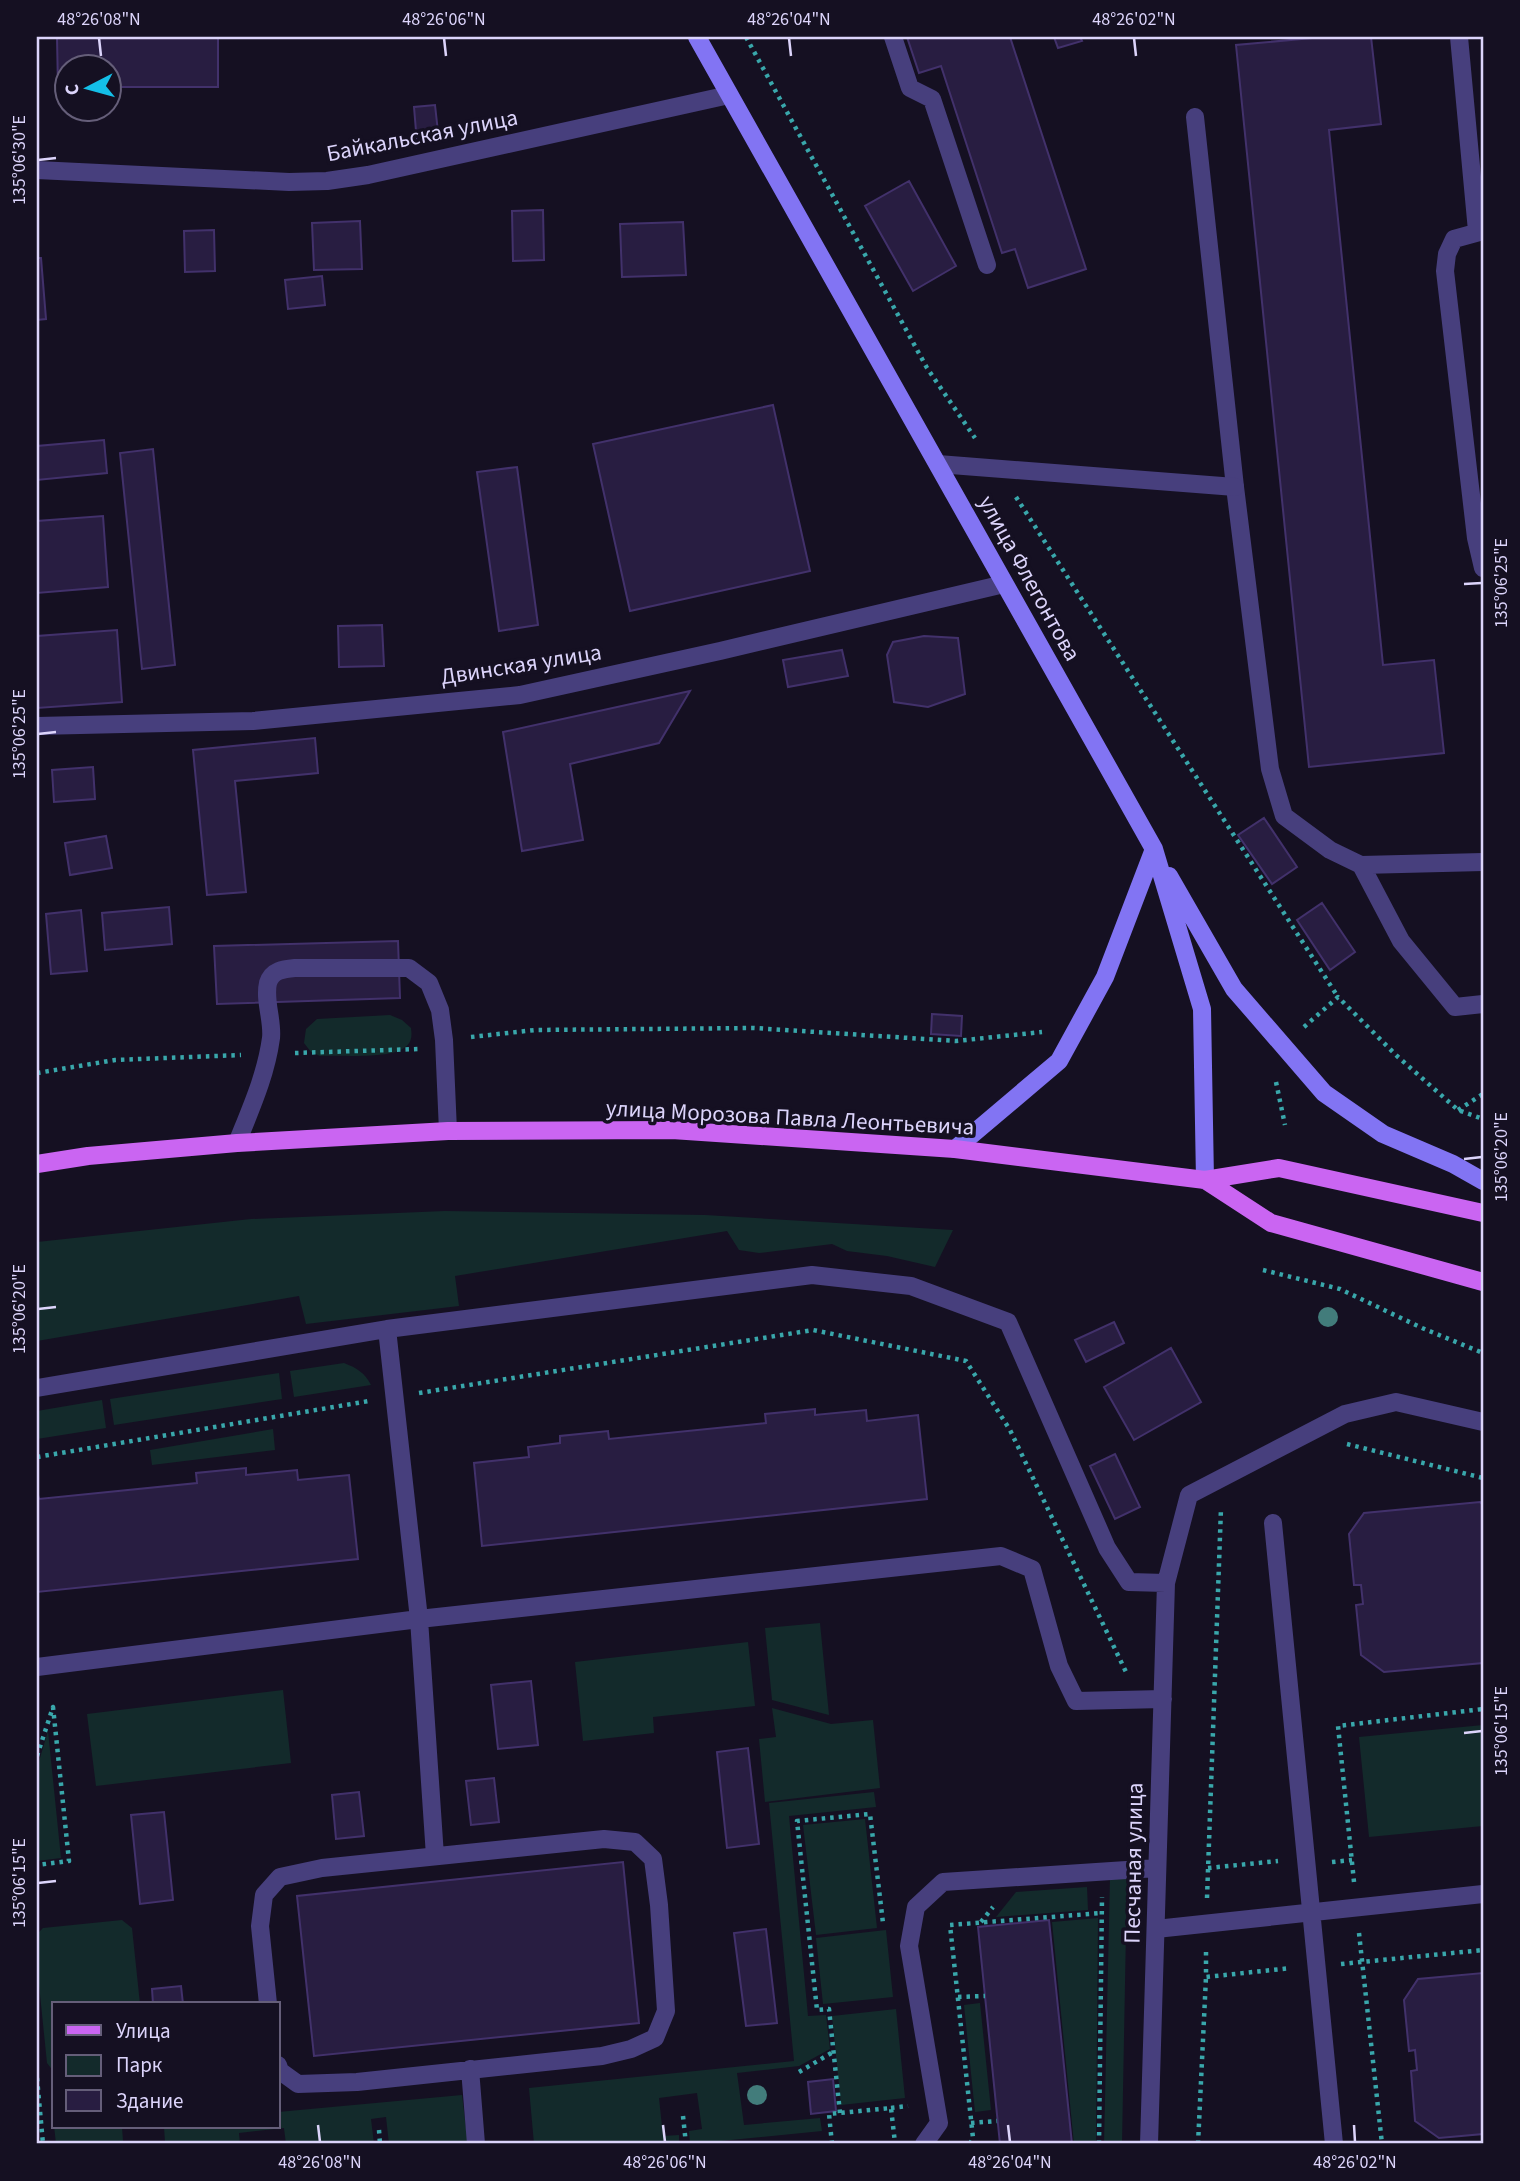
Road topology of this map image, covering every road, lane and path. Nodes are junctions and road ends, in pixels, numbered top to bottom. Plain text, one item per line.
1 (697, 37) edge
2 (746, 37) edge
3 (893, 37) edge
4 (1459, 37) edge
5 (730, 95) junction
6 (1195, 117) dead end
7 (37, 170) edge
8 (1480, 231) edge
9 (987, 265) dead end
10 (938, 464) junction
11 (996, 468) junction
12 (1236, 486) junction
13 (1483, 568) edge
14 (1004, 584) junction
15 (37, 726) edge
16 (1154, 849) junction
17 (1483, 862) edge
18 (1361, 864) junction
19 (1338, 997) junction
20 (1483, 1004) edge
21 (1047, 1032) dead end
22 (444, 1040) junction
23 (1285, 1050) junction
24 (268, 1054) junction
25 (37, 1073) edge
26 (1483, 1094) edge
27 (1458, 1110) junction
28 (1483, 1119) edge
29 (1285, 1125) dead end
30 (448, 1131) junction
31 (237, 1143) junction
32 (955, 1149) junction
33 (37, 1164) edge
34 (1205, 1180) junction
35 (1483, 1181) edge
36 (1483, 1213) edge
37 (1263, 1270) dead end
38 (1483, 1282) edge
39 (387, 1329) junction
40 (1483, 1353) edge
41 (37, 1388) edge
42 (394, 1397) junction
43 (1483, 1422) edge
44 (1342, 1443) dead end
45 (37, 1457) edge
46 (1483, 1478) edge
47 (1222, 1502) dead end
48 (1273, 1522) dead end
49 (1166, 1583) junction
50 (419, 1619) junction
51 (37, 1667) edge
52 (1163, 1699) junction
53 (1140, 1701) junction
54 (1483, 1709) edge
55 (37, 1756) edge
56 (435, 1856) junction
57 (37, 1865) edge
58 (1157, 1868) junction
59 (1104, 1872) junction
60 (1483, 1894) edge
61 (1357, 1908) junction
62 (1312, 1911) junction
63 (1101, 1913) junction
64 (1207, 1923) junction
65 (883, 1925) dead end
66 (1156, 1928) junction
67 (1483, 1950) edge
68 (1362, 1963) junction
69 (1317, 1965) junction
70 (1206, 1977) junction
71 (985, 1996) dead end
72 (958, 1997) junction
73 (268, 2002) edge
74 (833, 2052) junction
75 (470, 2069) junction
76 (280, 2071) edge
77 (799, 2072) dead end
78 (37, 2078) edge
79 (840, 2113) junction
80 (683, 2116) dead end
81 (997, 2121) dead end
82 (971, 2123) junction
83 (379, 2130) dead end
84 (43, 2144) edge
85 (380, 2144) edge
86 (476, 2144) edge
87 (686, 2144) edge
88 (832, 2144) edge
89 (895, 2144) edge
90 (924, 2144) edge
91 (971, 2144) edge
92 (1099, 2144) edge
93 (1149, 2144) edge
94 (1198, 2144) edge
95 (1334, 2144) edge
96 (1382, 2144) edge

1 - 5 street, улица Флегонтова
2 - 11 path
3 - 9 street
4 - 8 street
5 - 7 street, Байкальская улица
5 - 10 street, улица Флегонтова
6 - 12 street
8 - 13 street
10 - 11 street
10 - 14 street, улица Флегонтова
11 - 12 street
11 - 19 path
12 - 18 street
14 - 15 street, Двинская улица
14 - 16 street, улица Флегонтова
16 - 23 street
16 - 32 street
16 - 34 street, улица Флегонтова
17 - 18 street
18 - 20 street
19 - 23 path
19 - 27 path
21 - 22 path
22 - 24 path
22 - 24 street
22 - 30 street
23 - 29 path
23 - 35 street
24 - 25 path
24 - 31 street
26 - 27 path
27 - 28 path
30 - 31 main road, улица Морозова Павла Леонтьевича
30 - 32 main road, улица Морозова Павла Леонтьевича
31 - 33 main road, улица Морозова Павла Леонтьевича
32 - 34 main road, улица Морозова Павла Леонтьевича
34 - 36 main road, улица Морозова Павла Леонтьевича
34 - 38 main road, улица Морозова Павла Леонтьевича
37 - 40 path
39 - 41 street
39 - 42 street
39 - 49 street
42 - 45 path
42 - 50 street
42 - 53 path
43 - 49 street, Песчаная улица
44 - 46 path
47 - 64 path
48 - 62 street
49 - 52 street, Песчаная улица
50 - 51 street
50 - 53 street
50 - 56 street
52 - 53 street
52 - 58 street, Песчаная улица
54 - 61 path
55 - 57 path
56 - 73 street
56 - 75 street
58 - 59 street
58 - 66 street, Песчаная улица
59 - 63 path
59 - 90 street
60 - 61 street
61 - 62 street
61 - 68 path
62 - 64 street
62 - 69 street
63 - 72 path
63 - 92 path
64 - 66 street
64 - 70 path
65 - 74 path
66 - 93 street, Песчаная улица
67 - 68 path
68 - 69 path
68 - 96 path
69 - 70 path
69 - 95 street
70 - 94 path
71 - 72 path
72 - 82 path
74 - 77 path
74 - 79 path
75 - 76 street
75 - 86 street
78 - 84 path
79 - 88 path
79 - 89 path
80 - 87 path
81 - 82 path
82 - 91 path
83 - 85 path

